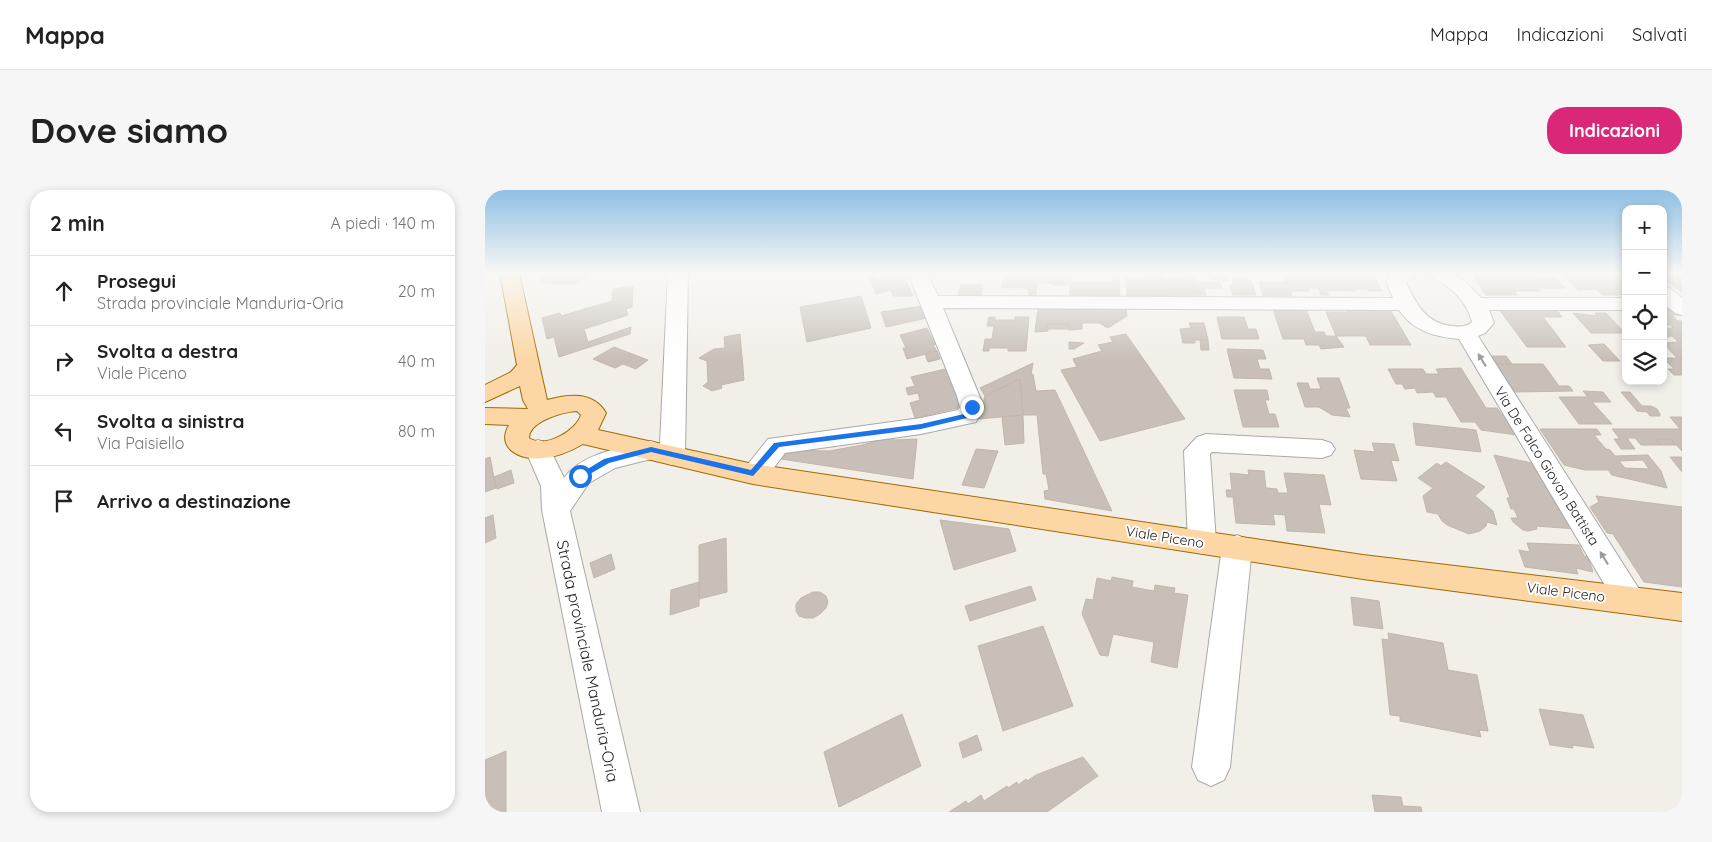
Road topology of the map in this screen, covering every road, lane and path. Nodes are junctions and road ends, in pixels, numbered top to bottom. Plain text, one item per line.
1 (515, 302) edge
2 (675, 302) edge
3 (931, 302) edge
4 (937, 302) edge
5 (1406, 304) joint
6 (1474, 304) joint
7 (1622, 304) edge
8 (1465, 332) junction
9 (529, 366) junction
10 (485, 394) edge
11 (586, 408) junction
12 (536, 415) junction
13 (485, 416) edge
14 (485, 424) edge
15 (574, 439) junction
16 (528, 445) junction
17 (1322, 449) dead end
18 (661, 453) junction
19 (753, 474) junction
20 (555, 498) junction
21 (1202, 542) junction
22 (1237, 548) junction
23 (1629, 600) junction
24 (1682, 606) edge
25 (1211, 767) dead end
26 (621, 812) edge

1 - 9 main road
2 - 18 street
3 - 19 street
4 - 5 street
5 - 8 street
6 - 7 street
6 - 8 street
23 -> 8 street, Via De Falco Giovan Battista
9 - 10 main road
9 - 11 main road, Viale Piceno
9 - 12 main road
11 - 12 main road
11 - 15 main road
11 - 18 main road, Viale Piceno
12 - 13 main road
12 - 16 main road
14 - 16 main road
15 - 16 main road
15 - 18 main road, Viale Piceno
15 - 20 street, Strada provinciale Manduria-Oria
16 - 20 street, Strada provinciale Manduria-Oria
17 - 21 street
18 - 19 main road, Viale Piceno
18 - 20 street
19 - 21 main road, Viale Piceno
20 - 26 street, Strada provinciale Manduria-Oria
21 - 22 main road, Viale Piceno
22 - 23 main road, Viale Piceno
22 - 25 street
23 - 24 main road, Viale Piceno

